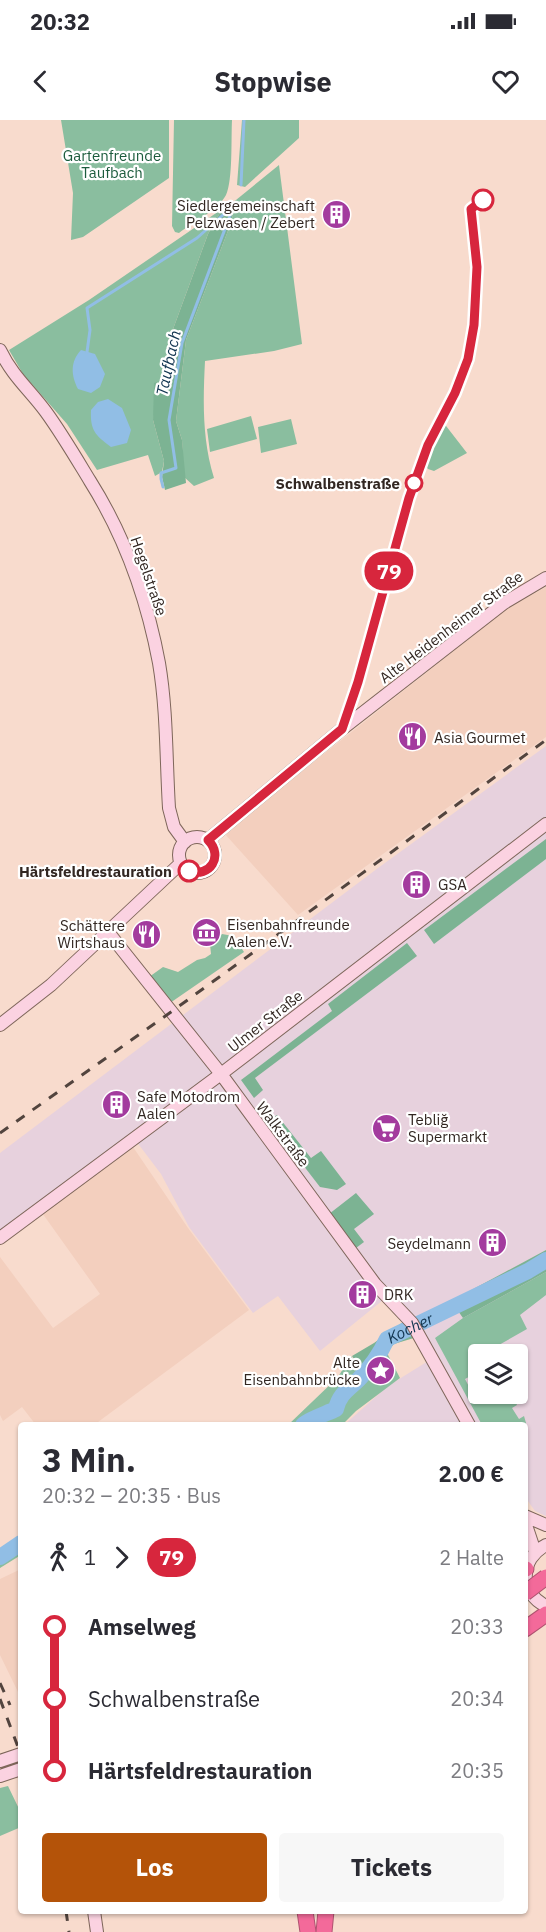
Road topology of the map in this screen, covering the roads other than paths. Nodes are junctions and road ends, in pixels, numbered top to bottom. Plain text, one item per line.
1 (0, 350) edge
2 (546, 578) edge
3 (546, 824) edge
4 (208, 840) junction
5 (185, 842) junction
6 (181, 863) junction
7 (108, 932) junction
8 (0, 1025) edge
9 (220, 1074) junction
10 (0, 1238) edge
11 (468, 1422) edge
12 (528, 1520) edge
13 (528, 1522) edge
14 (546, 1525) edge
15 (528, 1529) edge
16 (546, 1538) edge
17 (546, 1545) edge
18 (535, 1552) junction
19 (528, 1564) edge
20 (546, 1577) edge
21 (528, 1588) edge
22 (528, 1591) edge
23 (546, 1606) edge
24 (546, 1614) edge
25 (528, 1627) edge
26 (18, 1755) edge
27 (0, 1761) edge
28 (18, 1770) edge
29 (0, 1776) edge
30 (94, 1914) edge
31 (308, 1914) edge
32 (308, 1914) edge
33 (326, 1914) edge
34 (97, 1932) edge
35 (308, 1932) edge
36 (313, 1932) edge
37 (324, 1932) edge

1 - 5 street, Hegelstraße
2 - 4 street, Alte Heidenheimer Straße
3 - 9 street, Ulmer Straße
4 - 5 street
4 - 6 street
5 - 6 street
6 - 7 street
7 - 8 street
7 - 9 street, Walkstraße
9 - 10 street, Ulmer Straße
9 - 11 street, Walkstraße
12 - 14 street
13 - 16 street
15 - 18 street
17 - 18 street
18 - 19 street
20 - 22 highway, bridge
21 - 23 street
24 - 25 highway
26 - 27 street
28 - 29 street
30 - 34 street
31 - 35 highway
32 - 36 highway
33 - 37 highway

